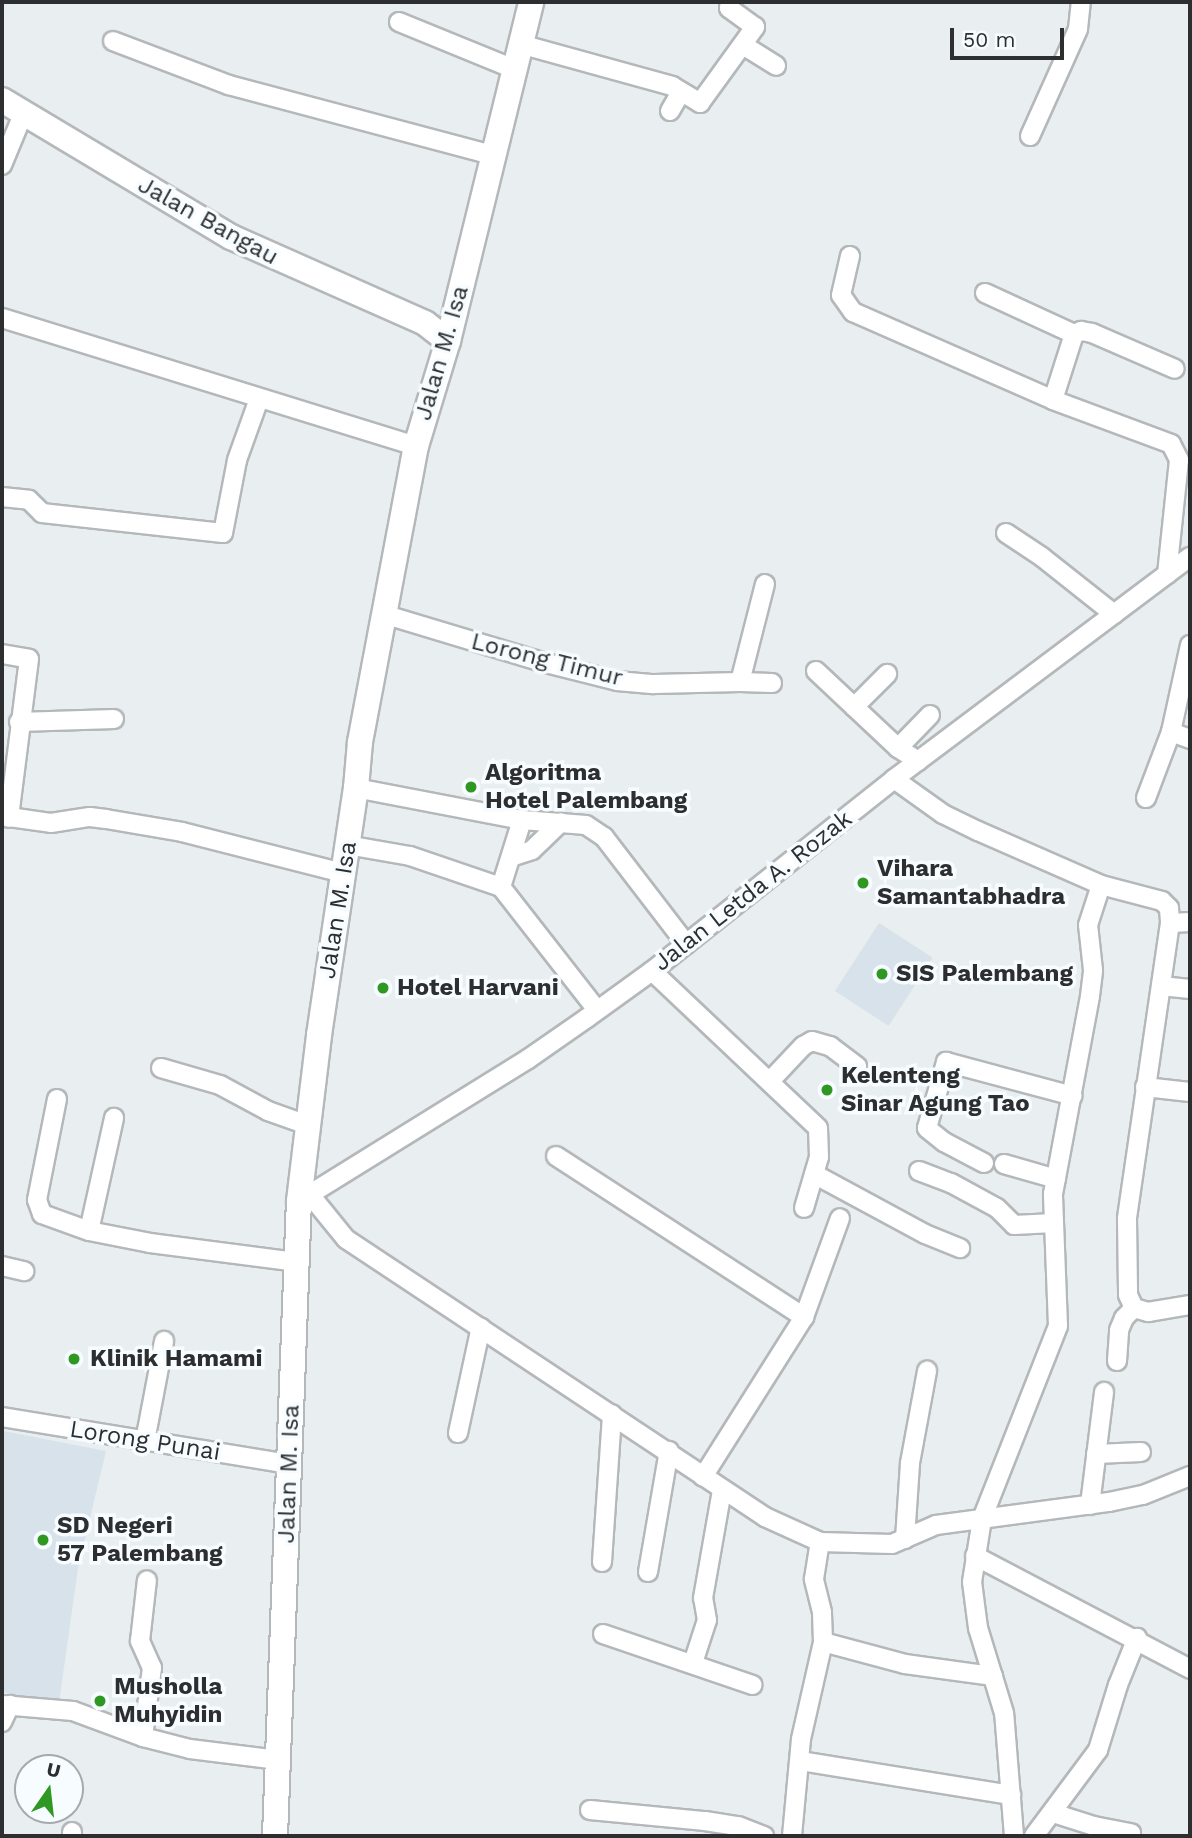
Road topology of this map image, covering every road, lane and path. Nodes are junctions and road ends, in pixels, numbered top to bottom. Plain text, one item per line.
1 (531, 2) edge
2 (730, 2) edge
3 (1081, 2) edge
4 (399, 22) dead end
5 (113, 41) dead end
6 (520, 44) junction
7 (743, 45) junction
8 (776, 66) dead end
9 (514, 69) junction
10 (681, 92) junction
11 (2, 100) edge
12 (670, 111) dead end
13 (24, 112) junction
14 (1030, 136) dead end
15 (493, 155) junction
16 (2, 165) edge
17 (850, 256) dead end
18 (985, 293) dead end
19 (454, 316) junction
20 (2, 318) edge
21 (425, 323) junction
22 (1074, 334) junction
23 (448, 341) junction
24 (1175, 369) dead end
25 (259, 399) junction
26 (1053, 400) junction
27 (416, 446) junction
28 (2, 497) edge
29 (1006, 533) dead end
30 (1190, 557) edge
31 (1167, 574) junction
32 (765, 584) dead end
33 (383, 614) junction
34 (1114, 614) junction
35 (1190, 646) edge
36 (2, 654) edge
37 (816, 671) dead end
38 (887, 674) dead end
39 (740, 682) junction
40 (772, 683) dead end
41 (854, 706) junction
42 (930, 715) dead end
43 (114, 719) dead end
44 (19, 722) junction
45 (1171, 732) junction
46 (1190, 739) edge
47 (898, 748) junction
48 (918, 761) junction
49 (894, 779) junction
50 (356, 789) junction
51 (1146, 798) dead end
52 (6, 817) edge
53 (522, 820) junction
54 (561, 822) junction
55 (347, 845) junction
56 (511, 857) junction
57 (343, 873) junction
58 (1101, 885) junction
59 (502, 887) junction
60 (1190, 922) edge
61 (1170, 923) junction
62 (685, 944) junction
63 (652, 971) junction
64 (1161, 986) junction
65 (1190, 989) edge
66 (597, 1010) junction
67 (857, 1066) dead end
68 (161, 1068) dead end
69 (770, 1081) junction
70 (1145, 1087) junction
71 (1190, 1092) edge
72 (1073, 1096) junction
73 (57, 1099) dead end
74 (114, 1118) dead end
75 (307, 1125) junction
76 (556, 1156) dead end
77 (984, 1163) dead end
78 (1004, 1164) dead end
79 (919, 1171) dead end
80 (814, 1174) junction
81 (1056, 1179) junction
82 (305, 1198) junction
83 (804, 1208) dead end
84 (841, 1218) dead end
85 (1054, 1223) junction
86 (89, 1231) junction
87 (960, 1248) dead end
88 (296, 1262) junction
89 (2, 1266) edge
90 (24, 1270) dead end
91 (1190, 1305) edge
92 (1134, 1308) junction
93 (804, 1317) junction
94 (481, 1327) junction
95 (164, 1341) dead end
96 (1117, 1361) dead end
97 (927, 1371) dead end
98 (1104, 1392) dead end
99 (612, 1414) junction
100 (2, 1417) edge
101 (458, 1433) dead end
102 (145, 1441) junction
103 (669, 1451) junction
104 (1141, 1452) dead end
105 (1096, 1454) junction
106 (288, 1464) junction
107 (703, 1476) junction
108 (1190, 1476) edge
109 (722, 1490) junction
110 (1090, 1504) junction
111 (982, 1519) junction
112 (905, 1539) junction
113 (820, 1542) junction
114 (975, 1556) junction
115 (601, 1562) dead end
116 (648, 1572) dead end
117 (146, 1580) dead end
118 (603, 1634) dead end
119 (1137, 1639) junction
120 (823, 1642) junction
121 (692, 1663) junction
122 (1190, 1669) edge
123 (993, 1676) junction
124 (753, 1685) dead end
125 (5, 1711) edge
126 (143, 1737) junction
127 (278, 1760) junction
128 (801, 1761) junction
129 (1011, 1795) junction
130 (590, 1810) dead end
131 (1053, 1813) junction
132 (1131, 1833) dead end
133 (275, 1836) edge
134 (764, 1836) edge
135 (792, 1836) edge
136 (1014, 1836) edge
137 (1034, 1836) edge

1 - 6 main road, Jalan M. Isa
2 - 7 street
3 - 14 street
4 - 9 street
5 - 15 street
6 - 9 main road, Jalan M. Isa
6 - 10 street
7 - 8 street
7 - 10 street
9 - 15 main road, Jalan M. Isa
10 - 12 street
11 - 13 main road, Jalan Bangau
13 - 16 street
13 - 21 main road, Jalan Bangau
15 - 19 main road, Jalan M. Isa
17 - 26 street
18 - 22 street
19 - 21 main road
19 - 23 main road, Jalan M. Isa
20 - 25 street
21 - 23 main road, Jalan Bangau
22 - 24 street
22 - 26 street
23 - 27 main road, Jalan M. Isa
25 - 27 street
25 - 28 street
26 - 31 street
27 - 33 main road, Jalan M. Isa
29 - 34 street
30 - 31 street, Jalan Letda A. Rozak
31 - 34 street, Jalan Letda A. Rozak
32 - 39 street
33 - 39 street, Lorong Timur
33 - 50 main road, Jalan M. Isa
34 - 48 street, Jalan Letda A. Rozak
35 - 45 street
36 - 44 street
37 - 41 street
38 - 41 street
39 - 40 street, Lorong Timur
41 - 47 street
42 - 47 street
43 - 44 street
44 - 52 street
45 - 46 street
45 - 51 street
47 - 48 street
48 - 49 street, Jalan Letda A. Rozak
49 - 58 street
49 - 62 street, Jalan Letda A. Rozak
50 - 53 street
50 - 55 main road, Jalan M. Isa
52 - 57 street
53 - 54 street
53 - 56 street
54 - 56 street
54 - 62 street
55 - 57 main road, Jalan M. Isa
55 - 59 street
56 - 59 street
57 - 75 main road, Jalan M. Isa
58 - 61 street
58 - 72 street
59 - 66 street
60 - 61 street
61 - 64 street
62 - 63 street, Jalan Letda A. Rozak
63 - 66 street, Jalan Letda A. Rozak
63 - 69 street
64 - 65 street
64 - 70 street
66 - 82 street, Jalan Letda A. Rozak
67 - 69 street
68 - 75 street
69 - 80 street
70 - 71 street
70 - 92 street
72 - 77 street
72 - 81 street
73 - 86 street
74 - 86 street
75 - 82 main road, Jalan M. Isa
76 - 93 street
78 - 81 street
79 - 85 street
80 - 83 street
80 - 87 street
81 - 85 street
82 - 88 main road, Jalan M. Isa
82 - 94 street
84 - 93 street
85 - 111 street
86 - 88 street
88 - 106 main road, Jalan M. Isa
89 - 90 street
91 - 92 street
92 - 96 street
93 - 107 street
94 - 99 street
94 - 101 street
95 - 102 street
97 - 112 street
98 - 105 street
99 - 103 street
99 - 115 street
100 - 102 street, Lorong Punai
102 - 106 street, Lorong Punai
103 - 107 street
103 - 116 street
104 - 105 street
105 - 110 street
106 - 127 main road, Jalan M. Isa
107 - 109 street
108 - 110 street
109 - 113 street
109 - 121 street
110 - 111 street
111 - 112 street
111 - 114 street
112 - 113 street
113 - 120 street
114 - 119 street
114 - 123 street
117 - 126 street
118 - 121 street
119 - 122 street
119 - 131 street
120 - 123 street
120 - 128 street
121 - 124 street
123 - 129 street
125 - 126 street
126 - 127 street
127 - 133 main road, Jalan M. Isa
128 - 129 street
128 - 135 street
129 - 136 street
130 - 134 street
131 - 132 street
131 - 137 street

